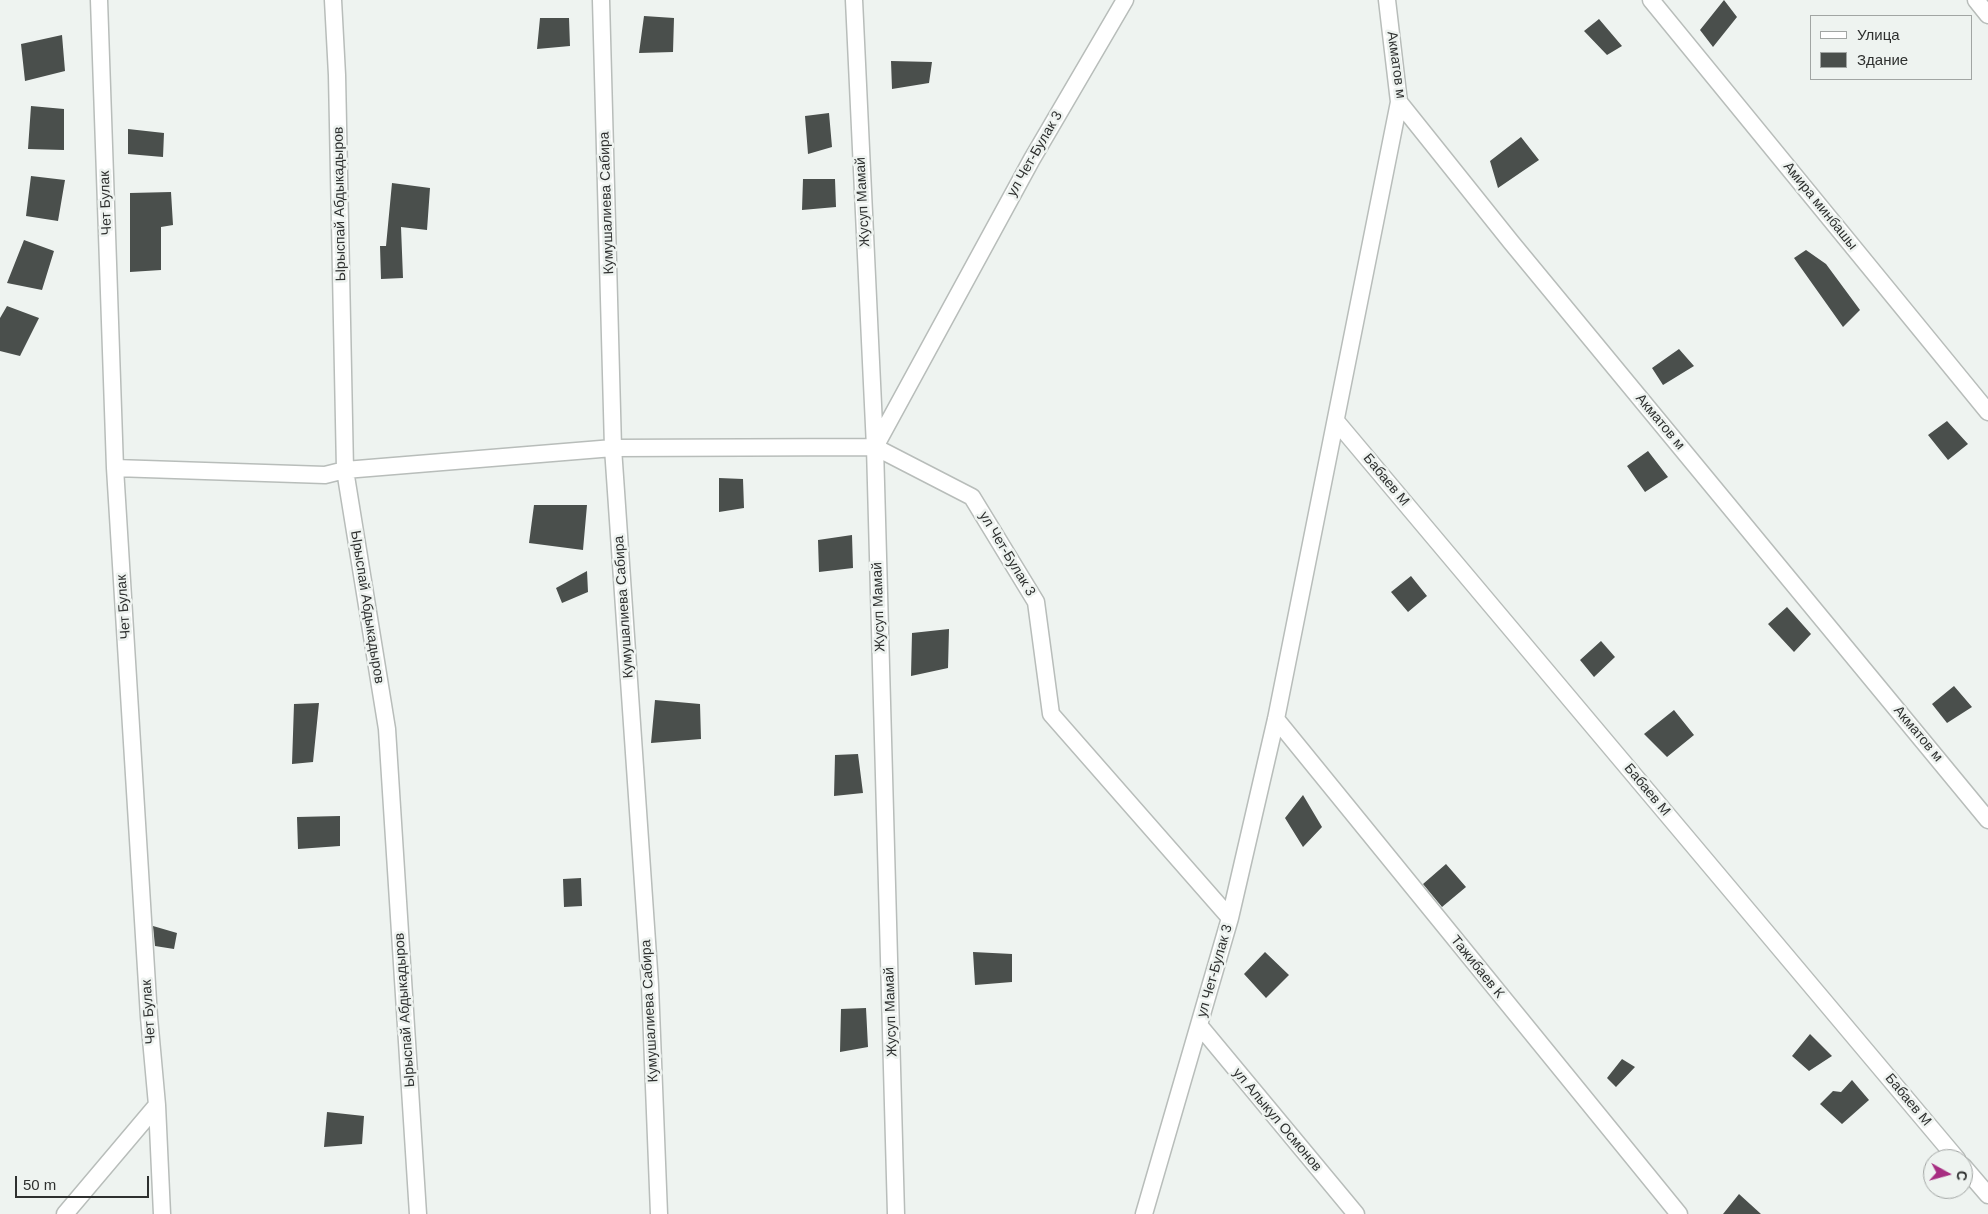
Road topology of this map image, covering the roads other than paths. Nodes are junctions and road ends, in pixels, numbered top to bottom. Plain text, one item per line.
1 (99, 0) edge
2 (333, 0) edge
3 (601, 0) edge
4 (854, 0) edge
5 (1125, 0) edge
6 (1387, 0) edge
7 (1651, 0) edge
8 (1976, 0) edge
9 (1988, 15) edge
10 (1399, 102) junction
11 (1988, 412) edge
12 (1336, 421) junction
13 (875, 447) junction
14 (613, 448) junction
15 (115, 468) junction
16 (345, 470) junction
17 (1276, 719) junction
18 (1988, 820) edge
19 (1230, 918) junction
20 (1199, 1025) junction
21 (157, 1105) junction
22 (1949, 1149) edge
23 (1973, 1178) edge
24 (1988, 1195) edge
25 (65, 1214) edge
26 (162, 1214) edge
27 (418, 1214) edge
28 (659, 1214) edge
29 (896, 1214) edge
30 (1144, 1214) edge
31 (1356, 1214) edge
32 (1679, 1214) edge

1 - 15 street, Чет Булак
2 - 16 street, Ырыспай Абдыкадыров
3 - 14 street, Кумушалиева Сабира
4 - 13 street, Жусуп Мамай
5 - 13 street, ул Чет-Булак 3
6 - 10 street, Акматов м
7 - 11 street, Амира минбашы
8 - 9 street
10 - 12 street
10 - 18 street, Акматов м
12 - 17 street
12 - 22 street, Бабаев М
13 - 14 street
13 - 19 street, ул Чет-Булак 3
13 - 29 street, Жусуп Мамай
14 - 16 street
14 - 28 street, Кумушалиева Сабира
15 - 16 street
15 - 21 street, Чет Булак
16 - 27 street, Ырыспай Абдыкадыров
17 - 19 street
17 - 32 street, Тажибаев К
19 - 20 street, ул Чет-Булак 3
20 - 30 street, ул Чет-Булак 3
20 - 31 street, ул Алыкул Осмонов
21 - 25 street
21 - 26 street, Чет Булак
23 - 24 street

